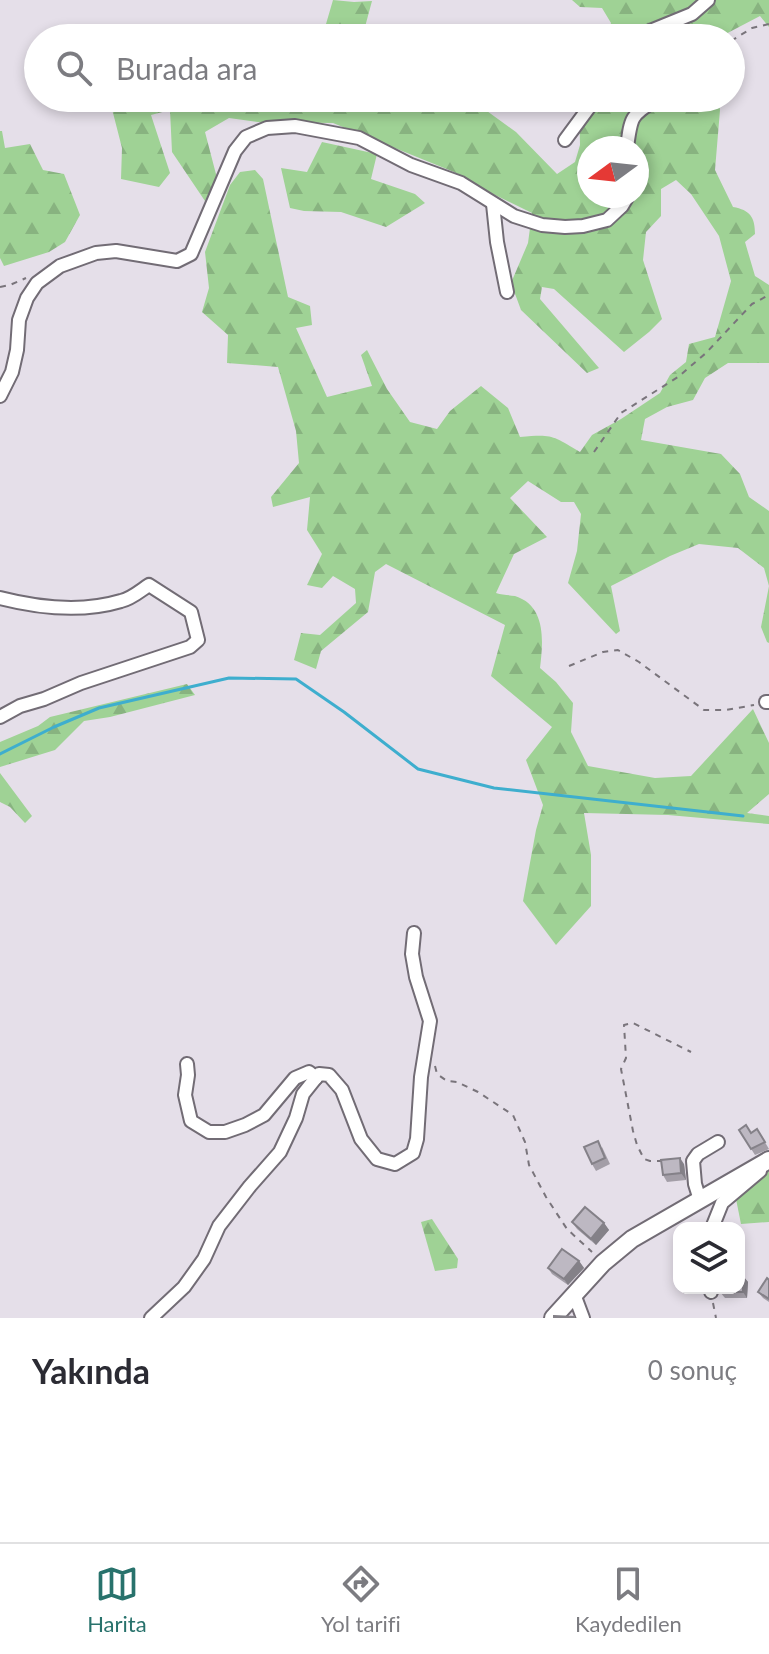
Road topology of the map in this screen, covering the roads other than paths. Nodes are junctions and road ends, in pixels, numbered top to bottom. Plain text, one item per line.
1 (708, 0) edge
2 (667, 24) edge
3 (586, 112) edge
4 (638, 112) edge
5 (629, 136) edge
6 (565, 140) dead end
7 (493, 204) junction
8 (620, 208) edge
9 (507, 292) dead end
10 (0, 396) edge
11 (0, 598) edge
12 (0, 717) edge
13 (414, 933) dead end
14 (187, 1064) dead end
15 (316, 1078) junction
16 (718, 1142) dead end
17 (769, 1162) edge
18 (700, 1200) junction
19 (714, 1222) edge
20 (574, 1294) junction
21 (151, 1318) edge
22 (553, 1318) edge
23 (583, 1318) edge

1 - 2 street
3 - 6 street
4 - 5 street
7 - 8 street
7 - 9 street
7 - 10 street
11 - 12 street
13 - 15 street
14 - 15 street
15 - 21 street
16 - 18 street
17 - 18 main road
17 - 19 street
18 - 20 main road
20 - 22 main road
20 - 23 street

